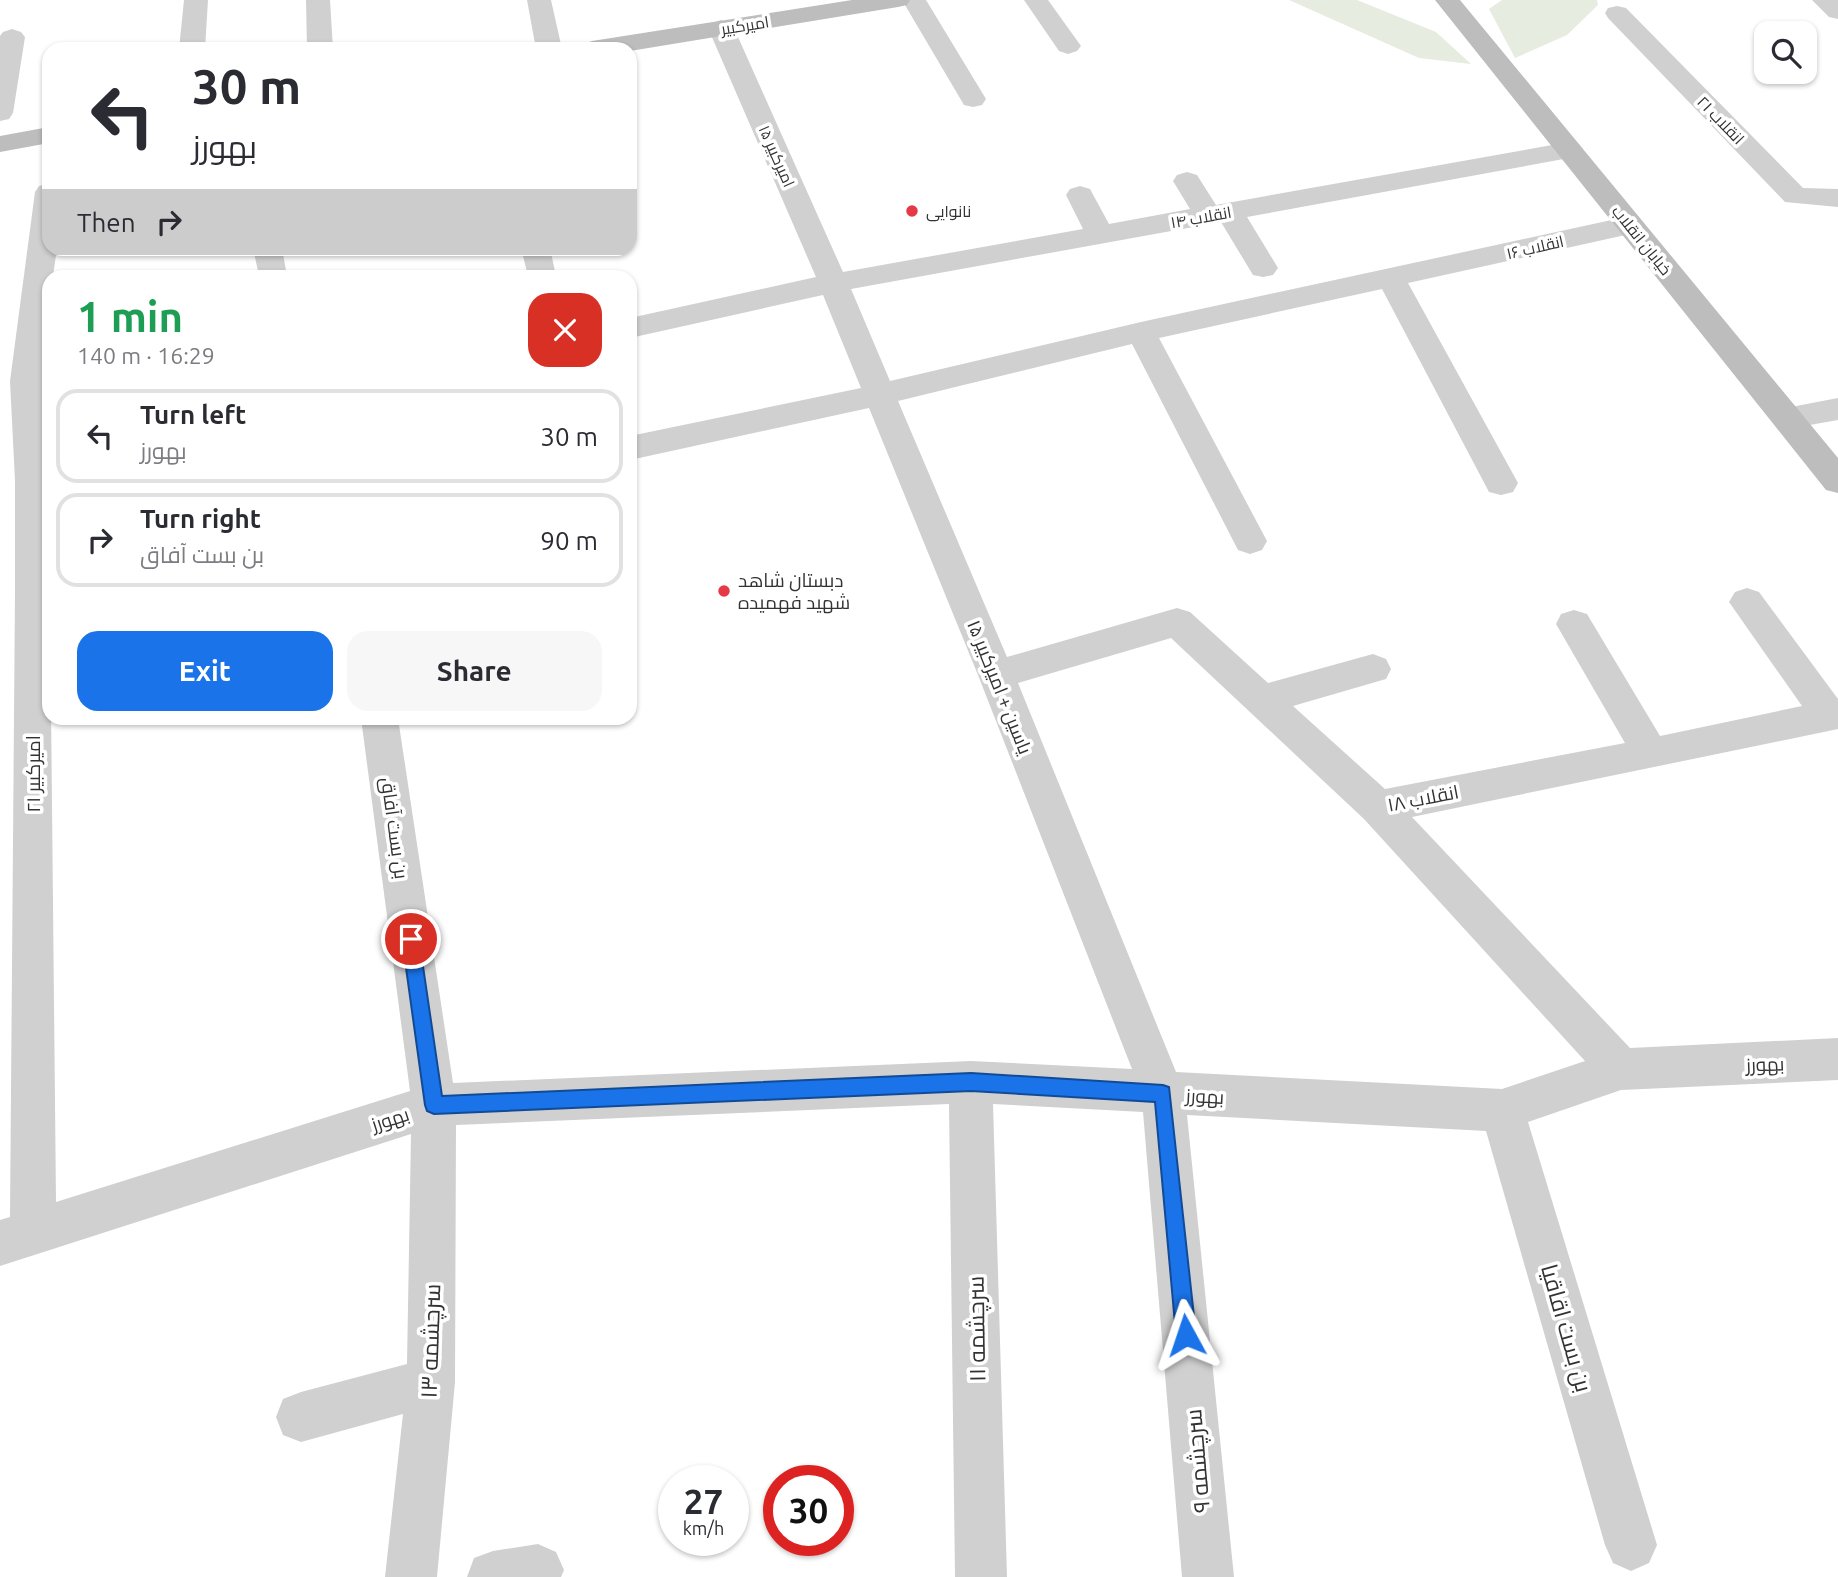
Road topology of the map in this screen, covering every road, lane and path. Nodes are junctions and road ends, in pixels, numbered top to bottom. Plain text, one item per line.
1 (196, 0) edge
2 (318, 0) edge
3 (539, 0) edge
4 (898, 0) edge
5 (914, 0) edge
6 (1036, 0) edge
7 (1447, 0) edge
8 (1824, 0) edge
9 (834, 5) edge
10 (1838, 12) edge
11 (1617, 13) dead end
12 (721, 28) junction
13 (12, 37) dead end
14 (193, 42) edge
15 (320, 42) edge
16 (548, 42) edge
17 (635, 42) edge
18 (1068, 46) dead end
19 (973, 99) dead end
20 (0, 113) edge
21 (42, 136) edge
22 (0, 144) edge
23 (1569, 150) junction
24 (1187, 181) dead end
25 (1080, 195) dead end
26 (1838, 198) edge
27 (1219, 214) junction
28 (1630, 225) junction
29 (42, 229) edge
30 (1101, 235) junction
31 (1263, 268) dead end
32 (1391, 279) junction
33 (833, 283) junction
34 (637, 326) edge
35 (1141, 332) junction
36 (13, 384) edge
37 (878, 395) junction
38 (1838, 409) edge
39 (1787, 418) junction
40 (637, 447) edge
41 (40, 479) edge
42 (1838, 481) edge
43 (1501, 482) dead end
44 (1250, 541) dead end
45 (17, 594) edge
46 (1747, 602) dead end
47 (1574, 624) dead end
48 (1373, 669) dead end
49 (996, 676) junction
50 (1261, 700) junction
51 (1833, 714) edge
52 (380, 725) edge
53 (1651, 754) junction
54 (1378, 807) junction
55 (1838, 1059) edge
56 (1621, 1069) junction
57 (971, 1082) junction
58 (1163, 1093) junction
59 (434, 1105) junction
60 (1503, 1110) junction
61 (17, 1237) edge
62 (431, 1382) junction
63 (301, 1417) dead end
64 (1631, 1545) dead end
65 (411, 1577) edge
66 (981, 1577) edge
67 (1208, 1577) edge

1 - 14 street
2 - 15 street
3 - 16 street
4 - 9 main road, امیرکبیر
5 - 19 street
6 - 18 street
7 - 23 main road, خیابان انقلاب
8 - 10 street
9 - 12 main road, امیرکبیر
11 - 26 street, انقلاب ۲۱
12 - 17 main road, امیرکبیر
12 - 33 street, امیرکبیر ۱۵
13 - 20 street
21 - 22 main road
23 - 27 street, انقلاب ۱۴
23 - 28 main road, خیابان انقلاب
24 - 27 street
25 - 30 street
27 - 30 street, انقلاب ۱۴
27 - 31 street
28 - 32 street, انقلاب ۱۶
28 - 39 main road, خیابان انقلاب
29 - 36 street, امیرکبیر ۲۱
30 - 33 street, انقلاب ۱۴
32 - 35 street, انقلاب ۱۶
32 - 43 street
33 - 34 street, انقلاب ۱۴
33 - 37 street, یاسین + امیرکبیر ۱۵
35 - 37 street, انقلاب ۱۶
35 - 44 street
36 - 41 street, امیرکبیر ۲۱
37 - 40 street, انقلاب ۱۶
37 - 49 street, یاسین + امیرکبیر ۱۵
38 - 39 street
39 - 42 main road, خیابان انقلاب
41 - 45 street, امیرکبیر ۲۱
45 - 61 street, امیرکبیر ۲۱
46 - 51 street
47 - 53 street
48 - 50 street
49 - 50 street, انقلاب ۱۸
49 - 58 street, یاسین + امیرکبیر ۱۵
50 - 54 street, انقلاب ۱۸
51 - 53 street, انقلاب ۱۸
52 - 59 street, بن بست آفاق
53 - 54 street, انقلاب ۱۸
54 - 56 street
55 - 56 street, بهورز
56 - 60 street, بهورز
57 - 58 street, بهورز
57 - 59 street, بهورز
57 - 66 street, سرچشمه ۱۱
58 - 60 street, بهورز
58 - 67 street, سرچشمه ۹
59 - 61 street, بهورز
59 - 62 street, سرچشمه ۱۳
60 - 64 street, بن بست اقاقیا
62 - 63 street
62 - 65 street, سرچشمه ۱۳

